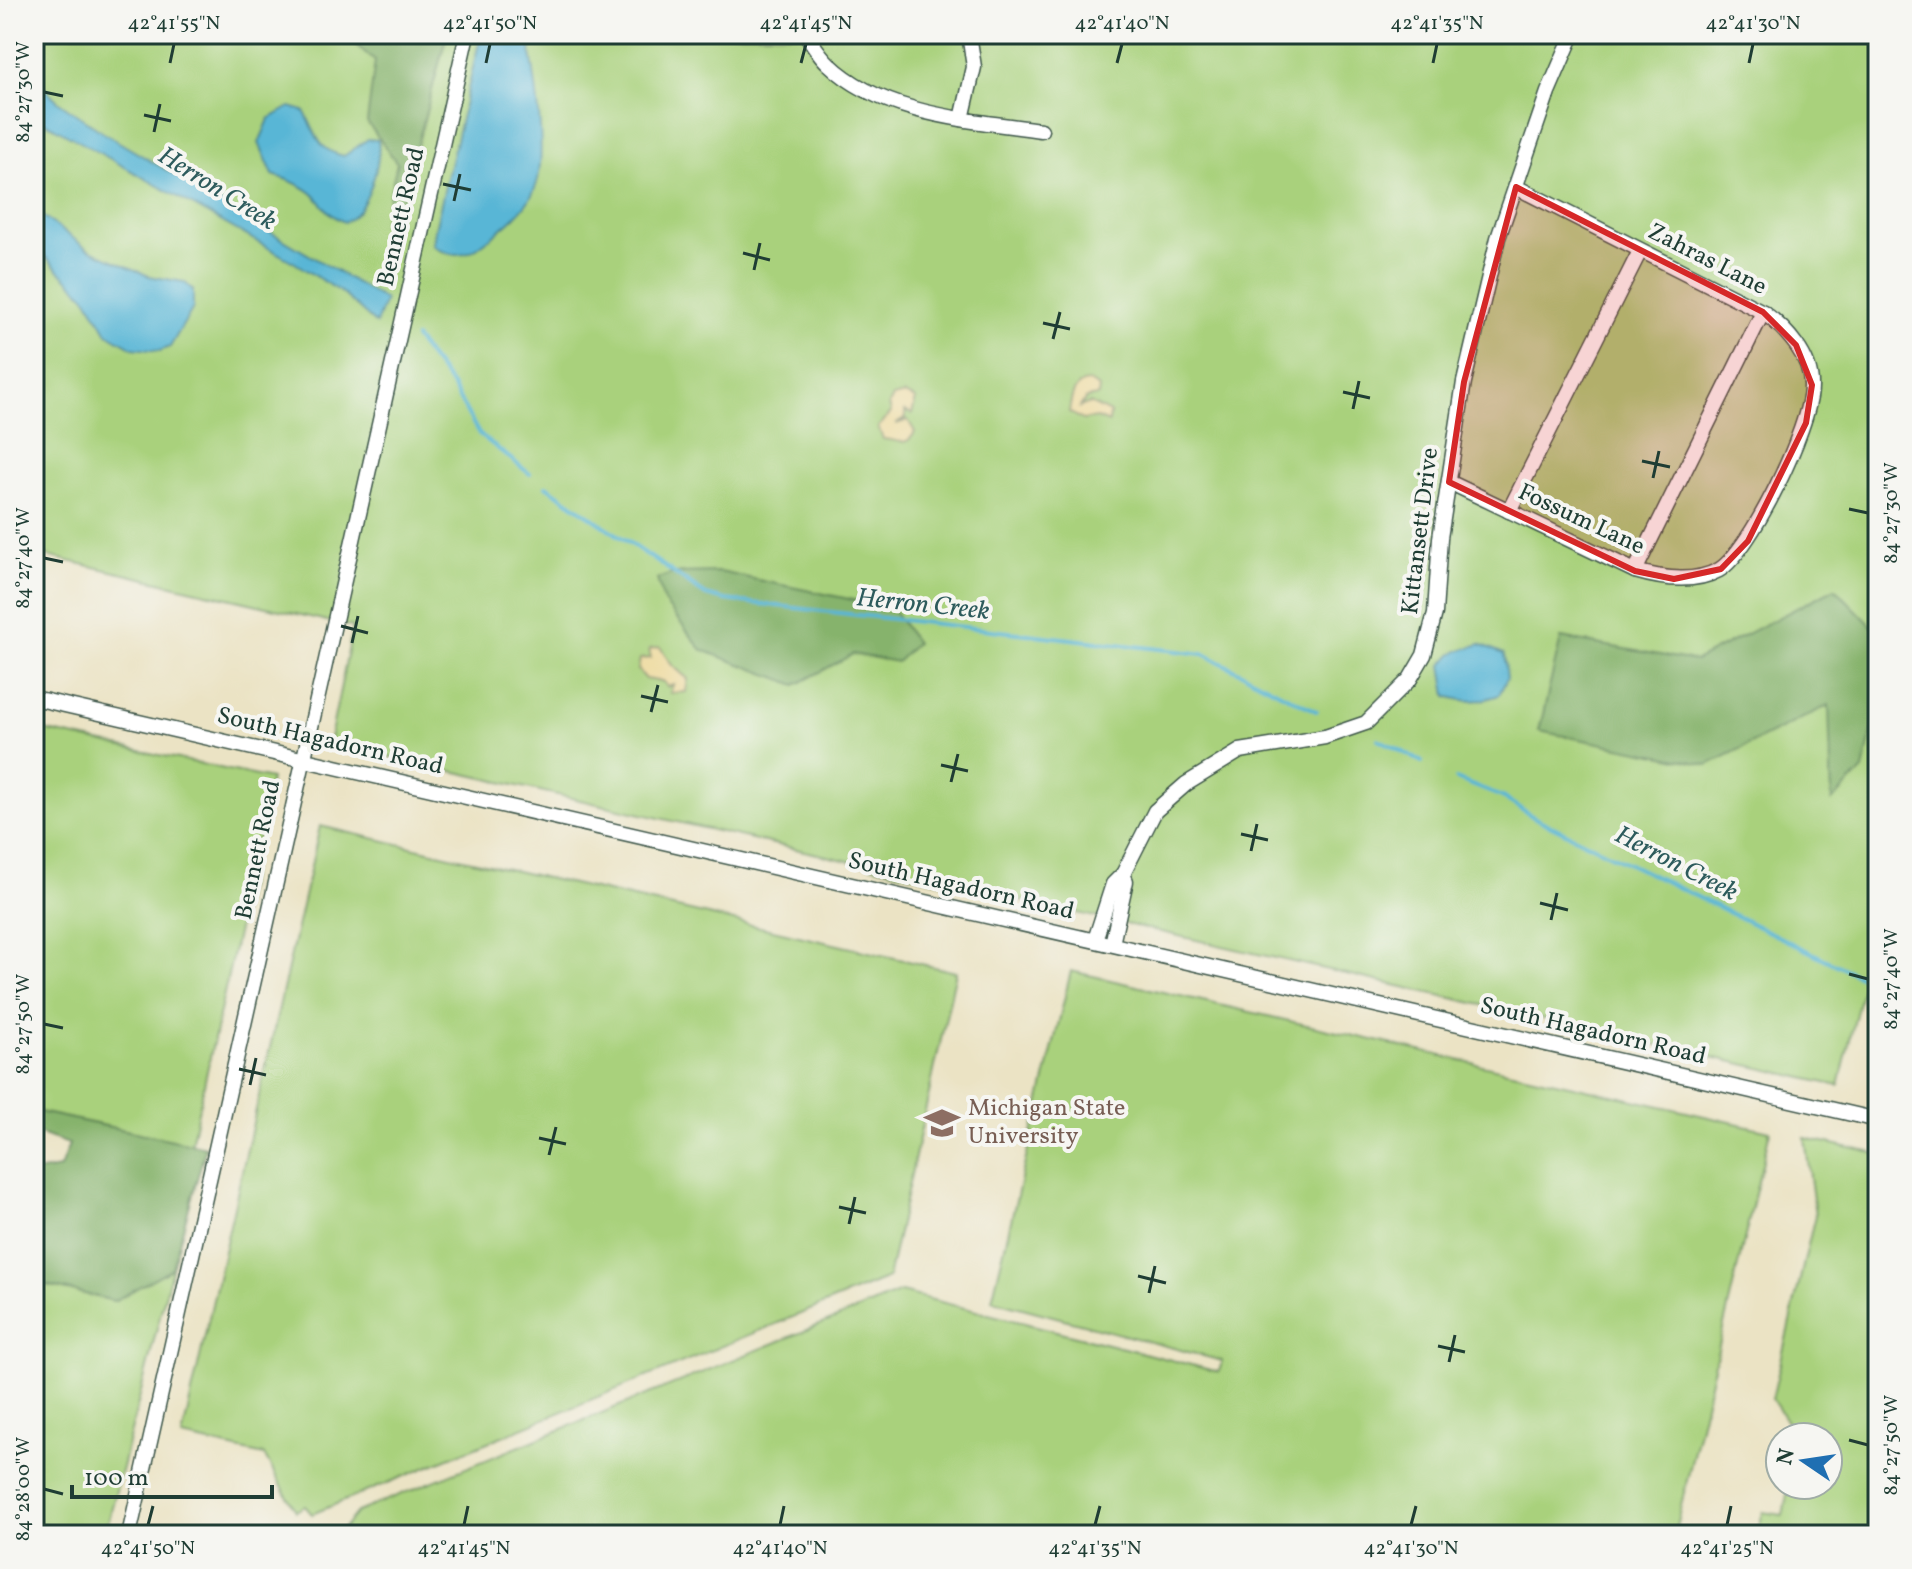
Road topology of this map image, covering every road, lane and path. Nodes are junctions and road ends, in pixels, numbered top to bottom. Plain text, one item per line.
1 (467, 34) edge
2 (806, 34) edge
3 (969, 34) edge
4 (1573, 34) edge
5 (962, 119) junction
6 (1041, 130) dead end
7 (1516, 187) junction
8 (1640, 251) junction
9 (1763, 312) junction
10 (1806, 423) joint
11 (1449, 482) junction
12 (1509, 511) junction
13 (1635, 571) junction
14 (34, 698) edge
15 (302, 757) junction
16 (1123, 874) junction
17 (1095, 940) junction
18 (1112, 944) junction
19 (1878, 1120) edge
20 (129, 1535) edge

1 - 15 street, Bennett Road
2 - 5 street
3 - 5 street
4 - 7 street, Kittansett Drive
5 - 6 street
7 - 8 street, Zahras Lane
7 - 11 street, Kittansett Drive
8 - 9 street, Zahras Lane
8 - 12 street
9 - 10 street, Zahras Lane
9 - 13 street
10 - 13 street, Fossum Lane
11 - 12 street, Fossum Lane
11 - 16 street, Kittansett Drive
12 - 13 street, Fossum Lane
14 - 15 street, South Hagadorn Road
15 - 17 street, South Hagadorn Road
15 - 20 street, Bennett Road
16 - 17 street, Kittansett Drive
16 - 18 street, Kittansett Drive
17 - 18 street, South Hagadorn Road
18 - 19 street, South Hagadorn Road

